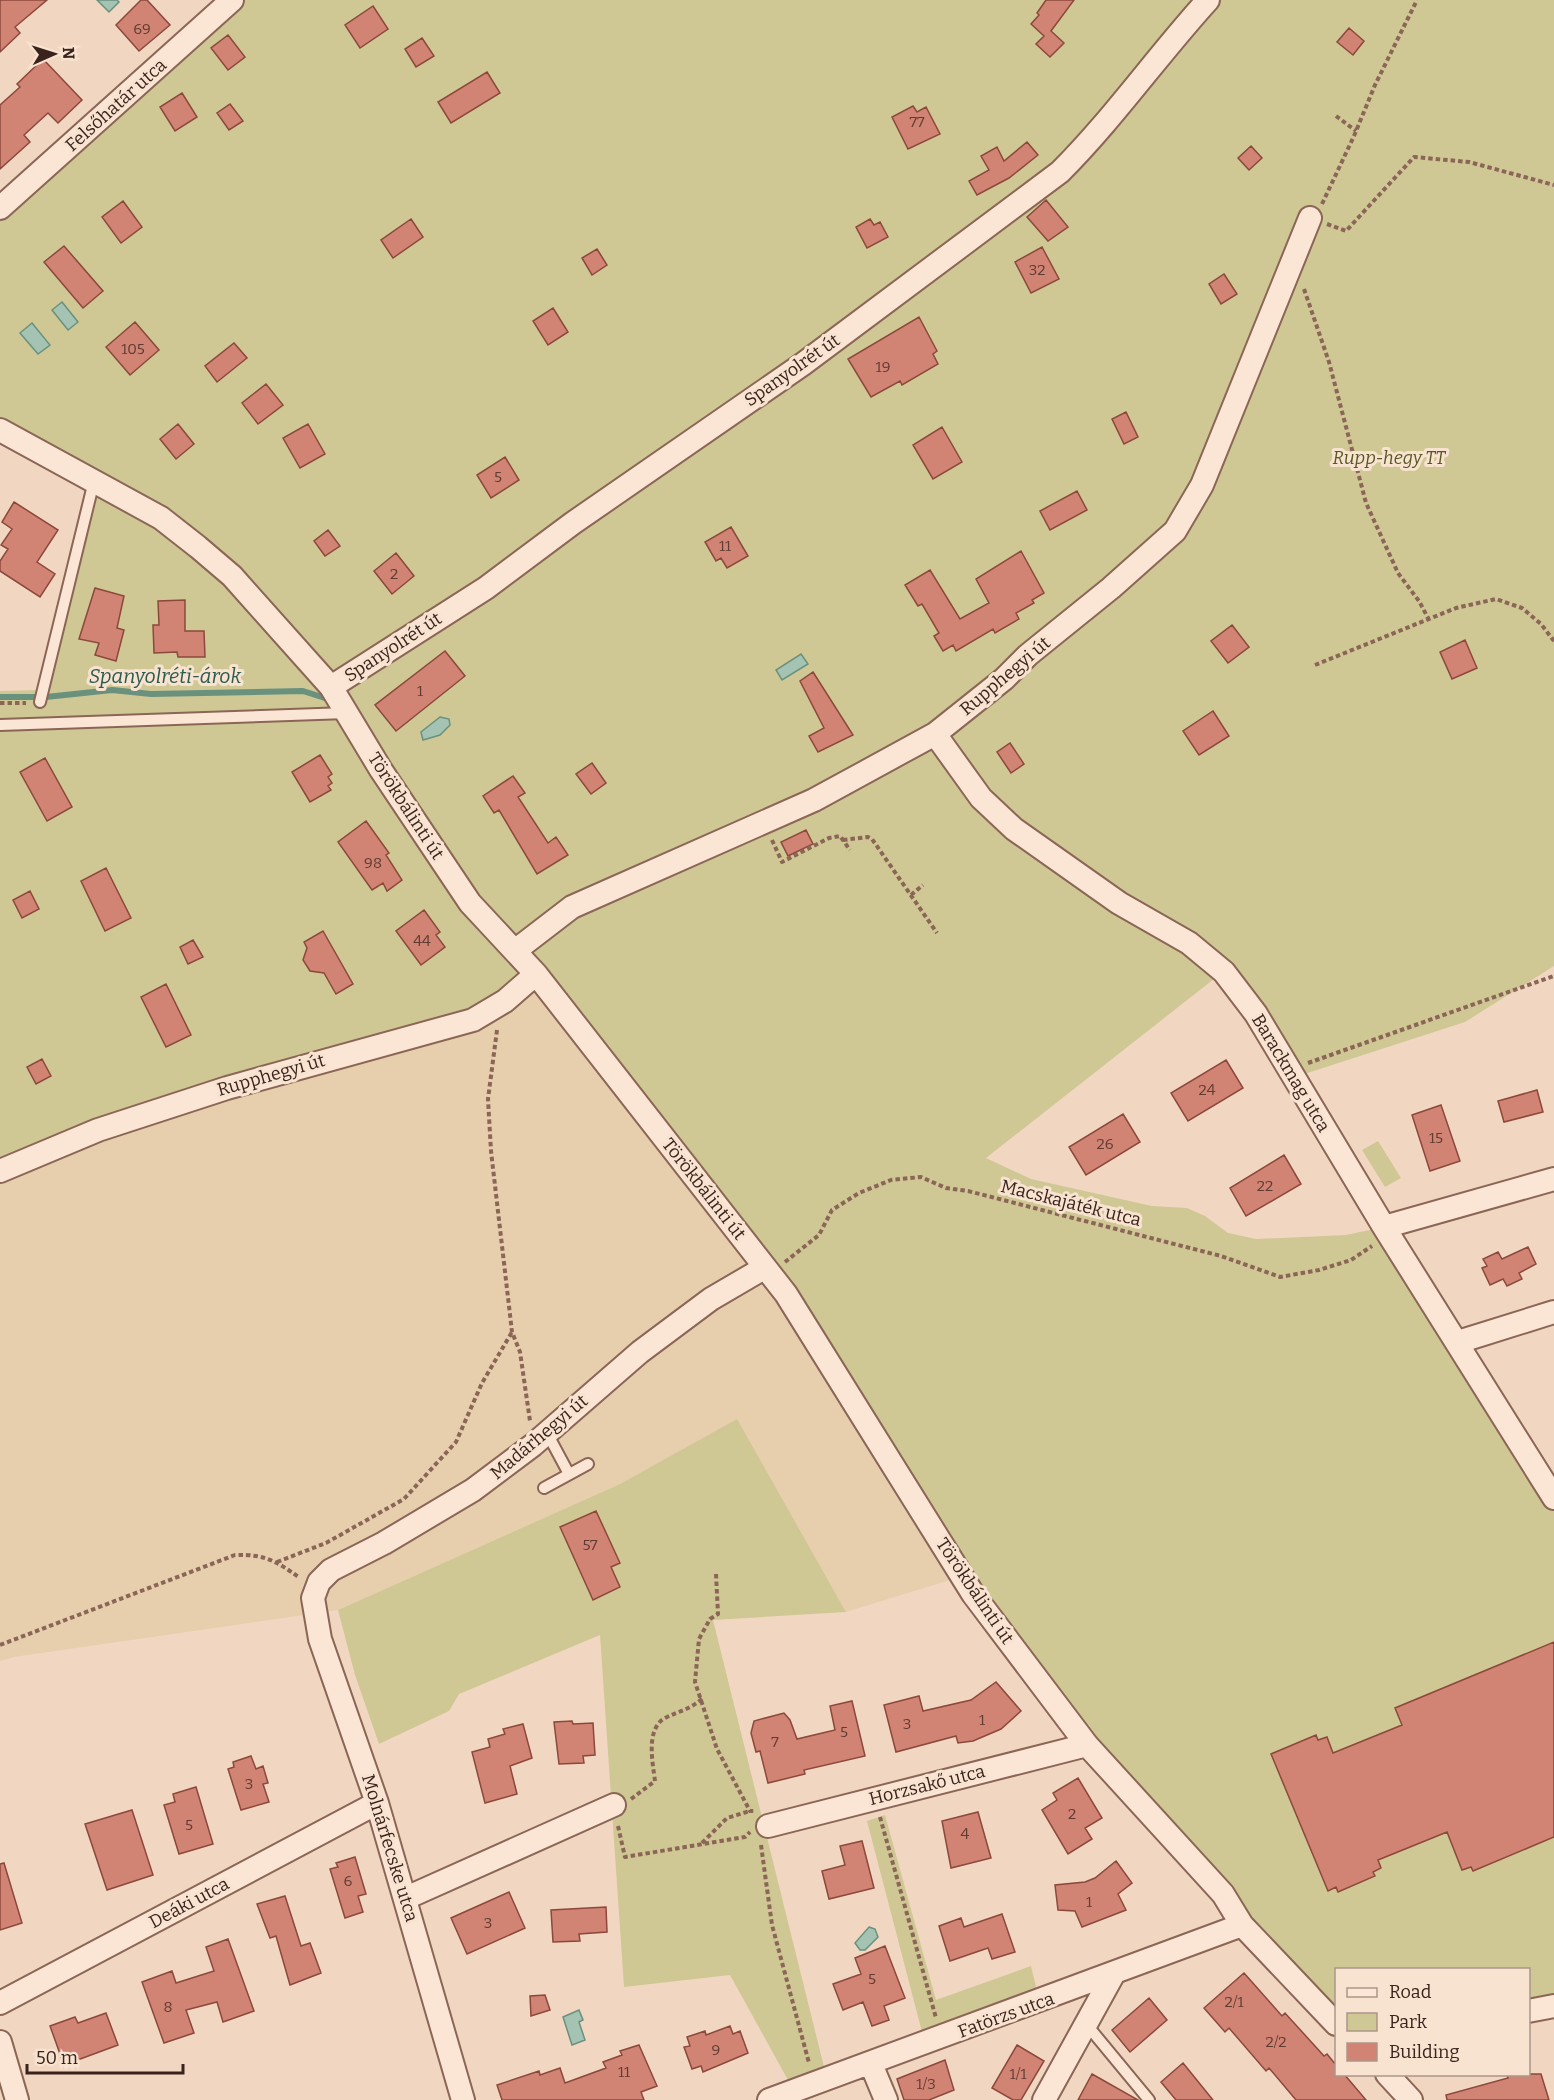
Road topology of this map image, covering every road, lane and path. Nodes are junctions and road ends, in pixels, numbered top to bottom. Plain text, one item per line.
1 (232, 0) edge
2 (1208, 0) edge
3 (1417, 0) edge
4 (1336, 116) dead end
5 (1356, 131) junction
6 (1554, 185) edge
7 (0, 208) edge
8 (1310, 218) junction
9 (1288, 272) junction
10 (0, 430) edge
11 (94, 481) junction
12 (1428, 618) junction
13 (1554, 642) edge
14 (1314, 665) dead end
15 (331, 687) junction
16 (40, 702) dead end
17 (347, 713) junction
18 (0, 724) edge
19 (935, 734) junction
20 (764, 823) junction
21 (843, 840) junction
22 (850, 850) dead end
23 (923, 885) dead end
24 (910, 895) junction
25 (937, 933) dead end
26 (516, 950) junction
27 (536, 974) junction
28 (1554, 976) edge
29 (505, 1000) junction
30 (1288, 1070) junction
31 (0, 1171) edge
32 (1554, 1179) edge
33 (1384, 1227) junction
34 (764, 1268) junction
35 (1554, 1312) edge
36 (512, 1332) junction
37 (1458, 1342) junction
38 (540, 1439) junction
39 (588, 1464) dead end
40 (568, 1474) junction
41 (544, 1488) dead end
42 (1554, 1498) edge
43 (277, 1562) junction
44 (716, 1574) dead end
45 (313, 1598) junction
46 (0, 1645) edge
47 (703, 1698) junction
48 (1087, 1745) junction
49 (876, 1798) junction
50 (377, 1803) junction
51 (614, 1805) junction
52 (750, 1811) junction
53 (766, 1823) junction
54 (701, 1844) junction
55 (406, 1898) junction
56 (1242, 1925) junction
57 (1113, 1975) junction
58 (0, 2003) edge
59 (1554, 2006) edge
60 (1530, 2011) edge
61 (1335, 2023) edge
62 (1087, 2025) junction
63 (942, 2038) junction
64 (0, 2042) edge
65 (871, 2064) junction
66 (1389, 2076) edge
67 (815, 2084) junction
68 (17, 2100) edge
69 (463, 2100) edge
70 (769, 2100) edge
71 (886, 2100) edge
72 (1044, 2100) edge
73 (1149, 2100) edge
74 (1411, 2100) edge

1 - 7 street, Felsőhatár utca
2 - 15 street, Spanyolrét út
3 - 5 path
4 - 5 path
5 - 8 path
6 - 8 path
8 - 9 street, Rupphegyi út
9 - 12 path
9 - 19 street, Rupphegyi út
10 - 11 street, Törökbálinti út
11 - 15 street, Törökbálinti út
11 - 16 lane
12 - 13 path
12 - 14 path
15 - 17 street, Törökbálinti út
17 - 18 lane
17 - 26 street, Törökbálinti út
19 - 20 street, Rupphegyi út
19 - 30 street, Barackmag utca
20 - 21 path
20 - 26 street, Rupphegyi út
21 - 22 path
21 - 24 path
23 - 24 path
24 - 25 path
26 - 27 street, Törökbálinti út
27 - 29 street, Rupphegyi út
27 - 34 street, Törökbálinti út
28 - 30 path
29 - 31 street, Rupphegyi út
29 - 36 path
30 - 33 street, Barackmag utca
32 - 33 street
33 - 34 path, Macskajáték utca
33 - 37 street, Barackmag utca
34 - 38 street, Madárhegyi út
34 - 48 street, Törökbálinti út
35 - 37 street
36 - 38 path
36 - 43 path
37 - 42 street, Barackmag utca
38 - 40 lane
38 - 45 street, Madárhegyi út
39 - 40 lane
40 - 41 lane
43 - 45 path
43 - 46 path
44 - 47 path
45 - 50 street, Molnárfecske utca
47 - 51 path
47 - 52 path
48 - 49 street, Horzsakő utca
48 - 56 street, Törökbálinti út
49 - 53 street, Horzsakő utca
49 - 63 path
50 - 55 street, Molnárfecske utca
50 - 58 street, Deáki utca
51 - 54 path
51 - 55 street
52 - 53 path
52 - 54 path
53 - 54 path
53 - 67 path
55 - 69 street, Molnárfecske utca
56 - 57 street, Fatörzs utca
56 - 61 street, Törökbálinti út
57 - 62 street
57 - 63 street, Fatörzs utca
59 - 60 street
62 - 72 street
62 - 73 lane
63 - 65 street, Fatörzs utca
64 - 68 street
65 - 67 street, Fatörzs utca
65 - 71 street
66 - 74 street
67 - 70 street, Fatörzs utca

